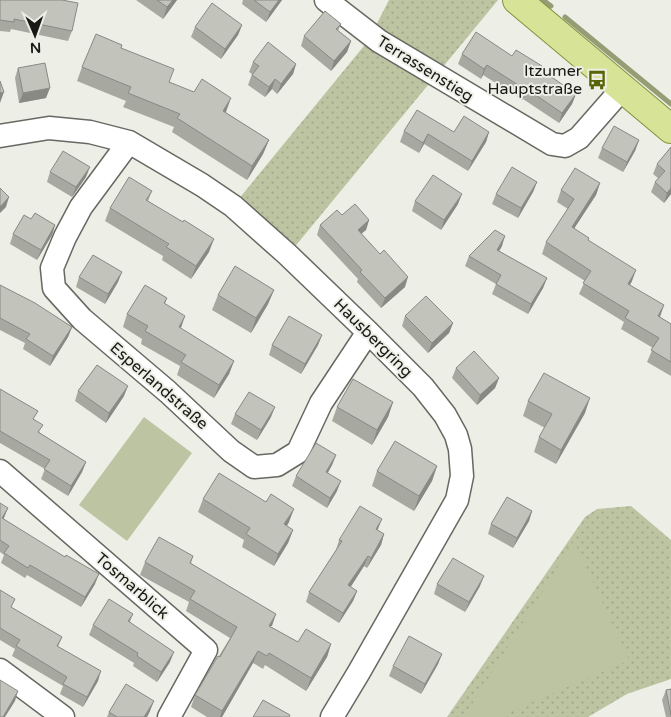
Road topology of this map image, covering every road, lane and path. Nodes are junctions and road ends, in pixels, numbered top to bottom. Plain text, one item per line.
1 (326, 0) edge
2 (517, 0) edge
3 (622, 89) junction
4 (671, 129) edge
5 (0, 136) edge
6 (129, 142) junction
7 (368, 332) junction
8 (0, 471) edge
9 (0, 670) edge
10 (63, 717) edge
11 (168, 717) edge
12 (332, 717) edge

1 - 3 street, Terrassenstieg
2 - 3 main road
3 - 4 main road
5 - 6 street, Hausbergring
6 - 7 street, Hausbergring
6 - 7 street, Esperlandstraße
7 - 12 street, Hausbergring
8 - 11 street, Tosmarblick
9 - 10 street

